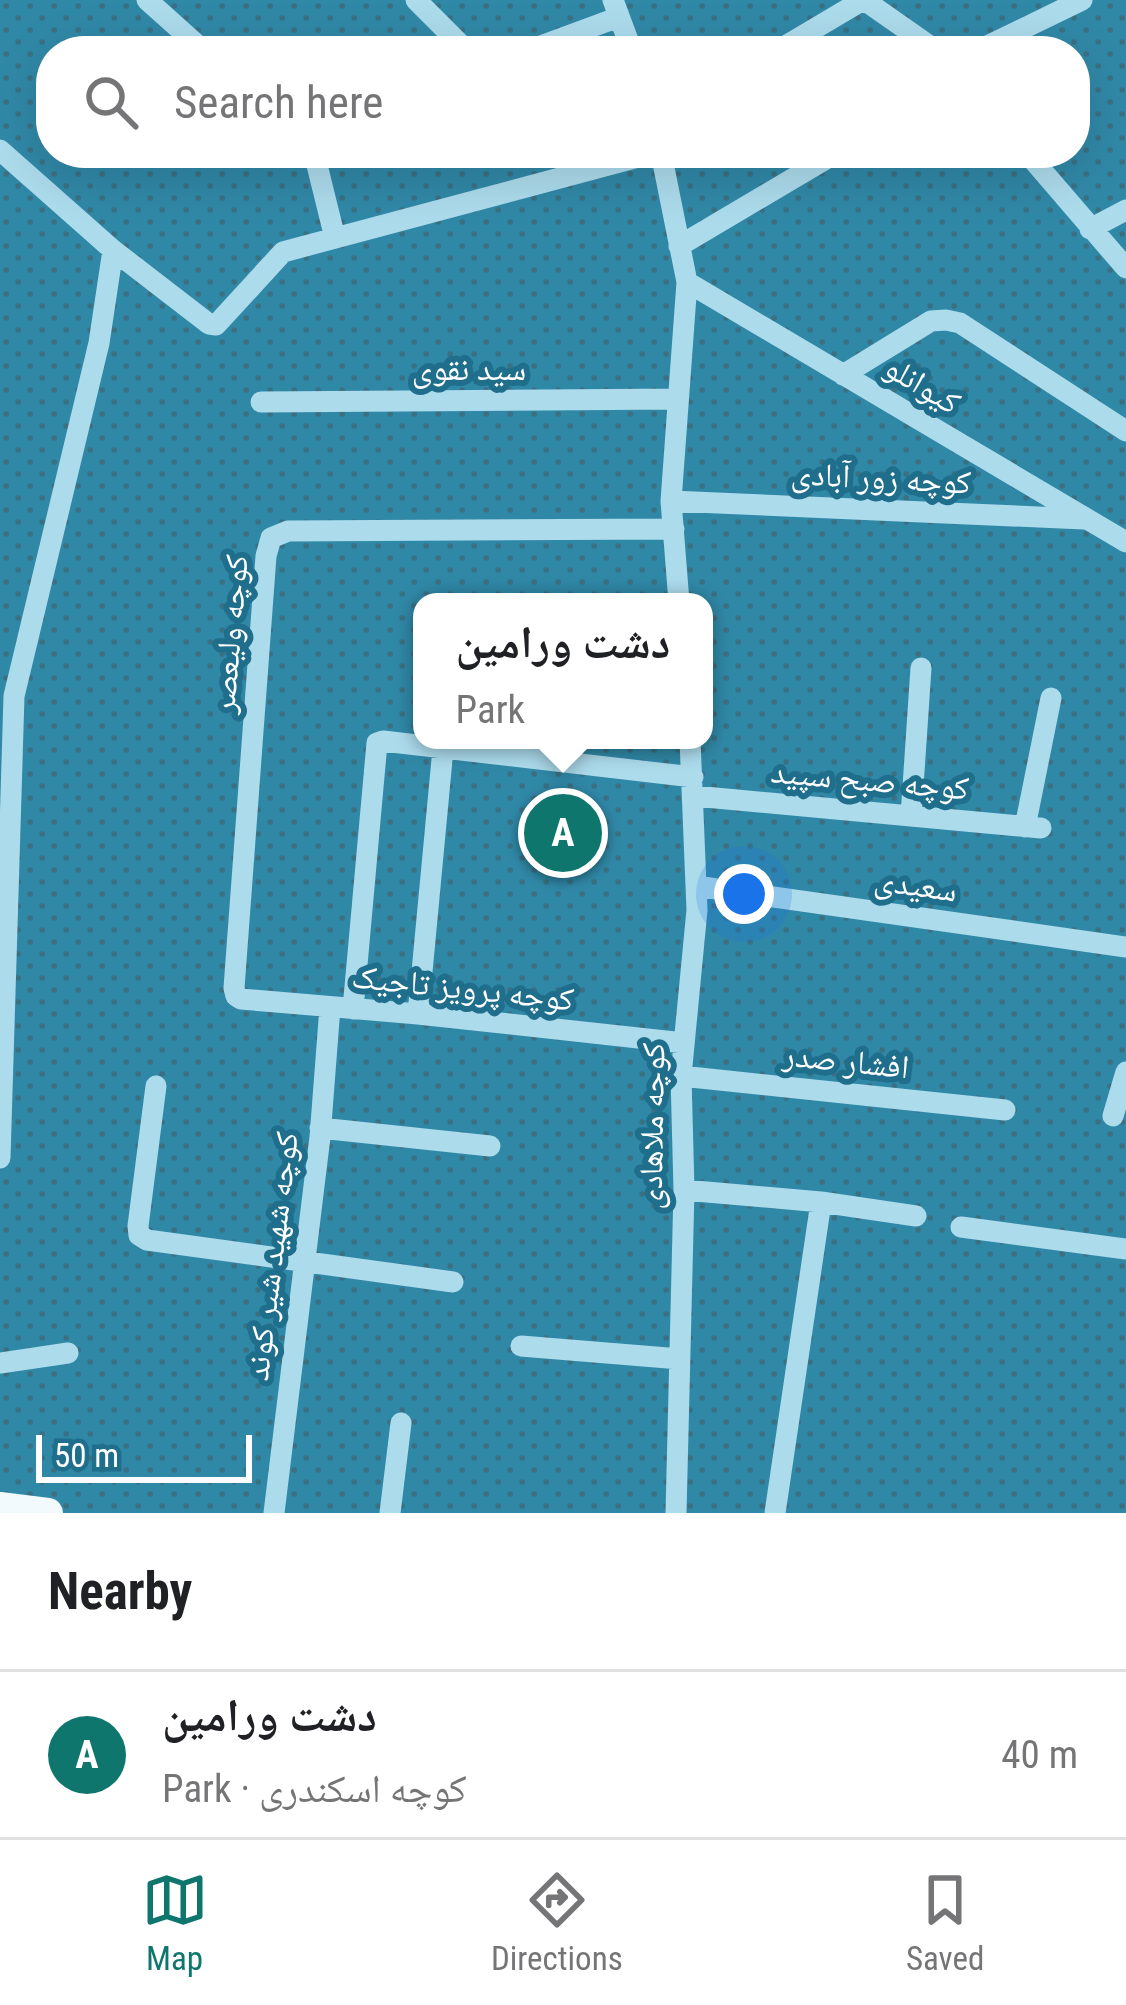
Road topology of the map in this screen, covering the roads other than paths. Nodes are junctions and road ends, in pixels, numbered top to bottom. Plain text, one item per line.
1 (147, 0) edge
2 (416, 0) edge
3 (864, 0) edge
4 (1082, 0) edge
5 (616, 9) edge
6 (187, 36) edge
7 (452, 36) edge
8 (559, 36) edge
9 (803, 36) edge
10 (916, 36) edge
11 (1008, 36) edge
12 (0, 151) edge
13 (318, 168) edge
14 (600, 168) edge
15 (661, 168) edge
16 (811, 168) edge
17 (1040, 168) edge
18 (1126, 210) edge
19 (1090, 229) junction
20 (335, 238) junction
21 (680, 246) junction
22 (113, 250) junction
23 (1126, 268) edge
24 (687, 282) junction
25 (843, 375) junction
26 (679, 399) junction
27 (261, 402) dead end
28 (1126, 431) edge
29 (671, 500) junction
30 (1087, 519) junction
31 (674, 529) junction
32 (1126, 542) edge
33 (679, 593) edge
34 (921, 668) dead end
35 (1052, 698) dead end
36 (413, 745) edge
37 (443, 749) joint
38 (691, 749) edge
39 (693, 786) junction
40 (911, 816) junction
41 (696, 886) junction
42 (1126, 947) edge
43 (236, 996) joint
44 (329, 1007) junction
45 (353, 1009) junction
46 (418, 1014) junction
47 (684, 1043) junction
48 (1126, 1072) edge
49 (681, 1076) junction
50 (156, 1086) dead end
51 (1005, 1110) dead end
52 (1114, 1116) dead end
53 (320, 1128) junction
54 (490, 1146) dead end
55 (0, 1158) edge
56 (683, 1190) junction
57 (821, 1202) junction
58 (916, 1216) dead end
59 (961, 1227) dead end
60 (1126, 1249) edge
61 (304, 1263) junction
62 (453, 1282) dead end
63 (521, 1346) dead end
64 (68, 1353) dead end
65 (680, 1359) junction
66 (0, 1363) edge
67 (401, 1423) dead end
68 (0, 1508) edge
69 (48, 1513) edge
70 (274, 1513) edge
71 (390, 1513) edge
72 (676, 1513) edge
73 (775, 1513) edge

1 - 6 street
2 - 7 street
3 - 9 street
3 - 10 street
4 - 11 street
5 - 8 street
12 - 22 street
13 - 20 street
14 - 20 street
15 - 21 street
16 - 21 street
17 - 19 street
18 - 19 street
19 - 23 street
20 - 22 street
21 - 24 street
22 - 55 street
24 - 25 street, کیوانلو
24 - 26 street
25 - 28 street
25 - 30 street, کیوانلو
26 - 27 street, سید نقوی
26 - 29 street
29 - 30 street, کوچه زور آبادی
29 - 31 street
30 - 32 street, کیوانلو
31 - 33 street
31 - 43 street, کوچه ولیعصر
34 - 40 street
35 - 40 street, کوچه صبح سپید
36 - 45 street, کوچه صبح سپید
37 - 39 street, کوچه صبح سپید
37 - 46 street
38 - 39 street, کوچه ملاهادی
39 - 40 street, کوچه صبح سپید
39 - 41 street, کوچه ملاهادی
41 - 42 street, سعیدی
41 - 47 street, کوچه ملاهادی
43 - 44 street, کوچه پرویز تاجیک
44 - 45 street, کوچه پرویز تاجیک
44 - 53 street, کوچه شهید شیر کوند
45 - 46 street, کوچه پرویز تاجیک
46 - 47 street, کوچه پرویز تاجیک
47 - 49 street, کوچه ملاهادی
48 - 52 street
49 - 51 street, افشار صدر
49 - 56 street, کوچه ملاهادی
50 - 61 street
53 - 54 street
53 - 61 street, کوچه شهید شیر کوند
56 - 57 street
56 - 65 street, کوچه ملاهادی
57 - 58 street
57 - 73 street
59 - 60 street
61 - 62 street
61 - 70 street, کوچه شهید شیر کوند
63 - 65 street
64 - 66 street
65 - 72 street, کوچه ملاهادی
67 - 71 street
68 - 69 main road

